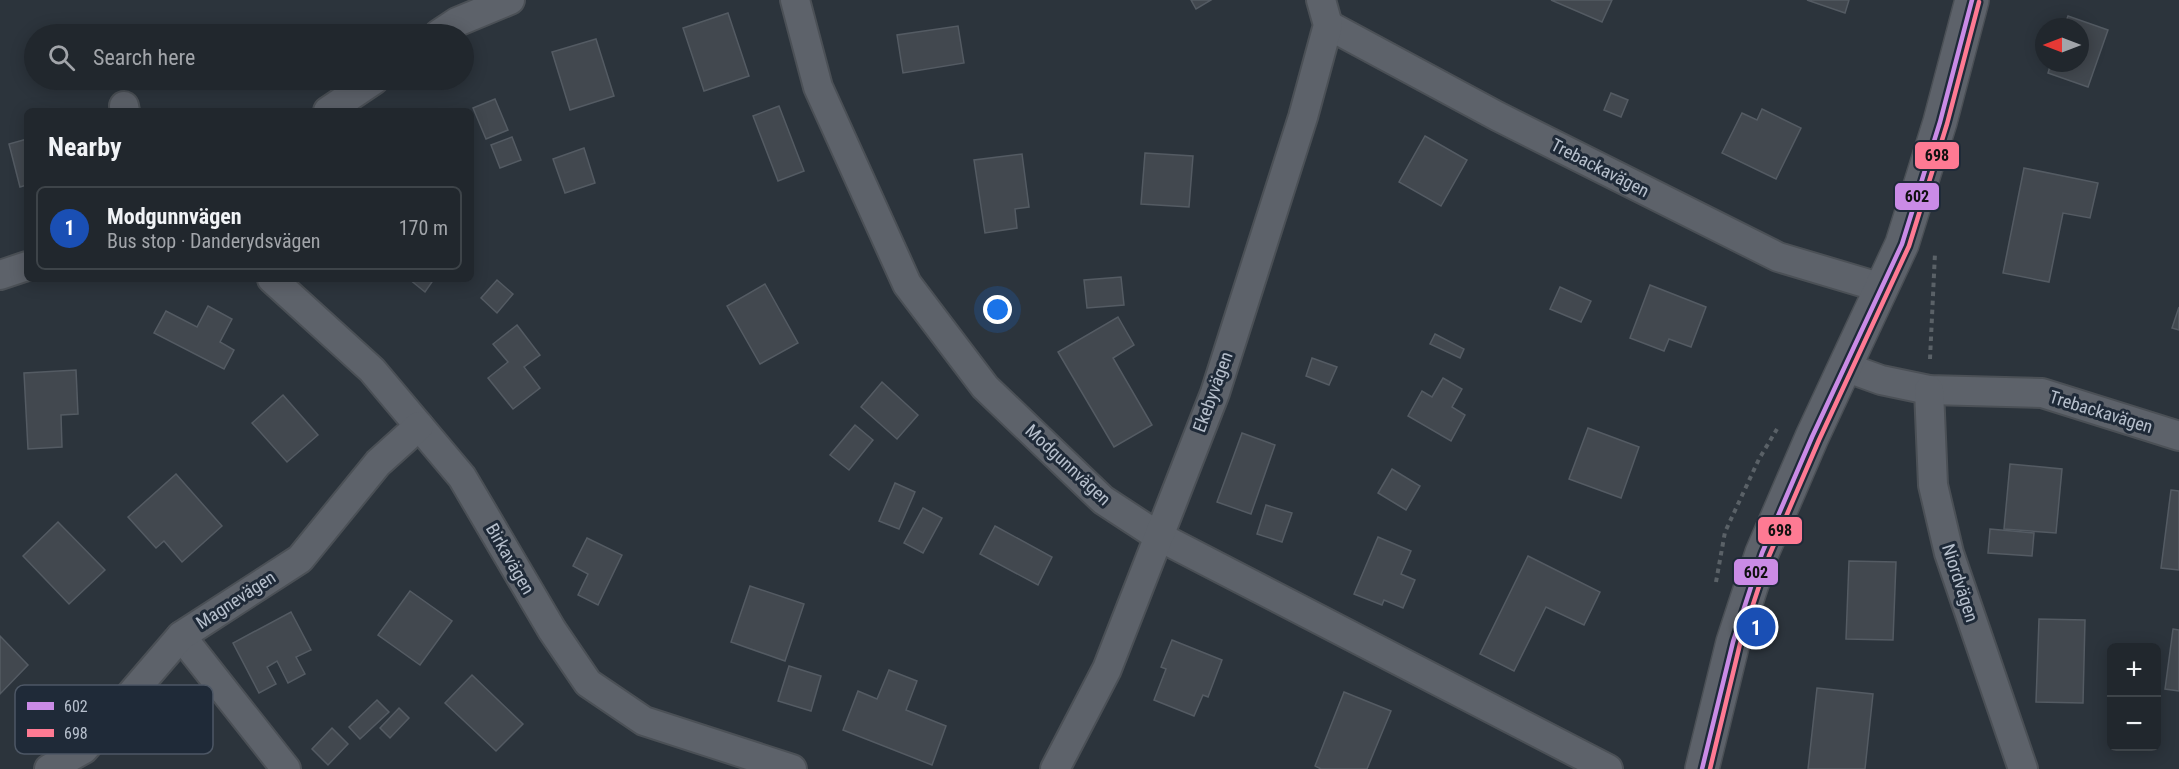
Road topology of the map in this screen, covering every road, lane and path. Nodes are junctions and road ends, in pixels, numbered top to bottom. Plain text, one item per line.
1 (510, 0) edge
2 (795, 0) edge
3 (1971, 0) edge
4 (1324, 13) edge
5 (454, 24) edge
6 (359, 90) edge
7 (332, 108) edge
8 (24, 267) edge
9 (0, 275) edge
10 (275, 282) edge
11 (1882, 288) junction
12 (1845, 367) junction
13 (1929, 390) junction
14 (419, 426) junction
15 (2179, 436) edge
16 (1158, 536) junction
17 (181, 636) junction
18 (139, 685) edge
19 (75, 754) edge
20 (49, 769) edge
21 (286, 769) edge
22 (792, 769) edge
23 (1054, 769) edge
24 (1608, 769) edge
25 (1702, 769) edge
26 (2023, 769) edge

1 - 5 street
2 - 16 street, Modgunnvägen
3 - 11 street
4 - 11 street, Trebackavägen
4 - 16 street, Ekebyvägen
6 - 7 street
8 - 9 street
10 - 14 street, Birkavägen
11 - 12 street
12 - 13 street, Trebackavägen
12 - 25 street
13 - 15 street, Trebackavägen
13 - 26 street, Niordvägen
14 - 17 street, Magnevägen
14 - 22 street, Birkavägen
16 - 23 street, Ekebyvägen
16 - 24 street, Modgunnvägen
17 - 18 street, Magnevägen
17 - 21 street
19 - 20 street, Magnevägen

